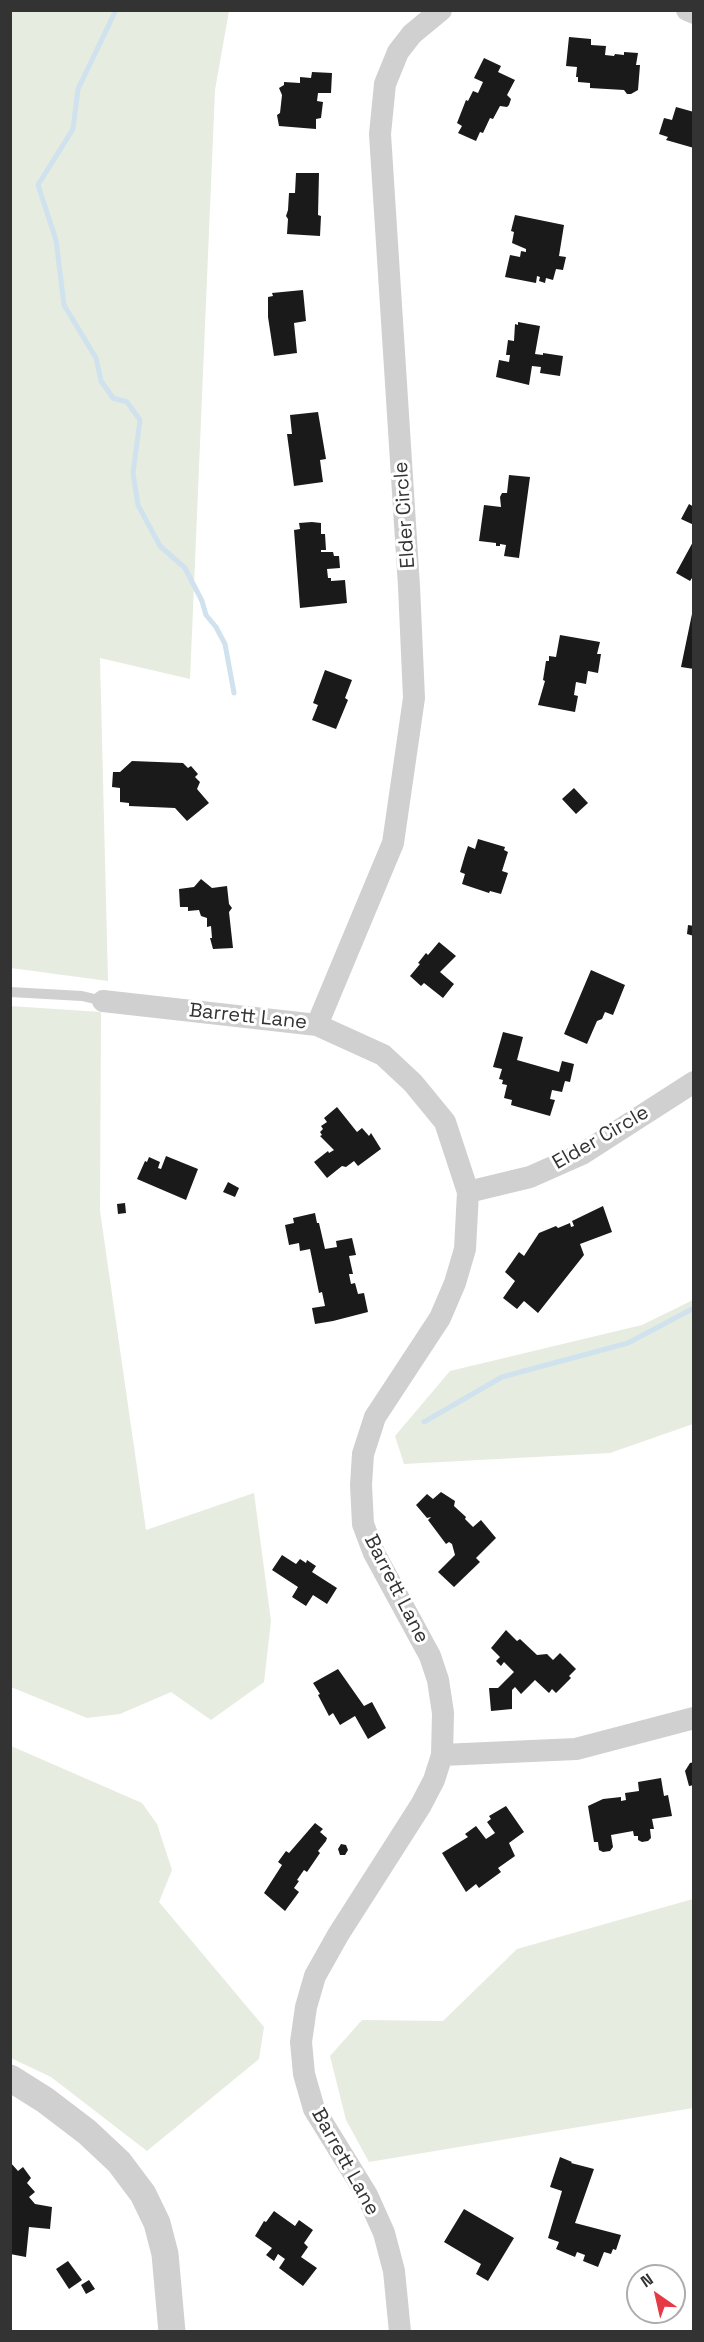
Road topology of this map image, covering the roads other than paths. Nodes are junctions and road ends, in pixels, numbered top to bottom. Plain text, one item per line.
1 (441, 10) edge
2 (687, 10) edge
3 (693, 14) edge
4 (10, 992) edge
5 (103, 1001) joint
6 (317, 1025) junction
7 (693, 1082) edge
8 (468, 1192) junction
9 (693, 1718) edge
10 (442, 1755) junction
11 (10, 2078) edge
12 (172, 2331) edge
13 (400, 2331) edge

1 - 6 street, Elder Circle
2 - 3 street
4 - 5 lane
5 - 6 street, Barrett Lane
6 - 8 street, Barrett Lane
7 - 8 street, Elder Circle
8 - 10 street, Barrett Lane
9 - 10 street
10 - 13 street, Barrett Lane
11 - 12 street

